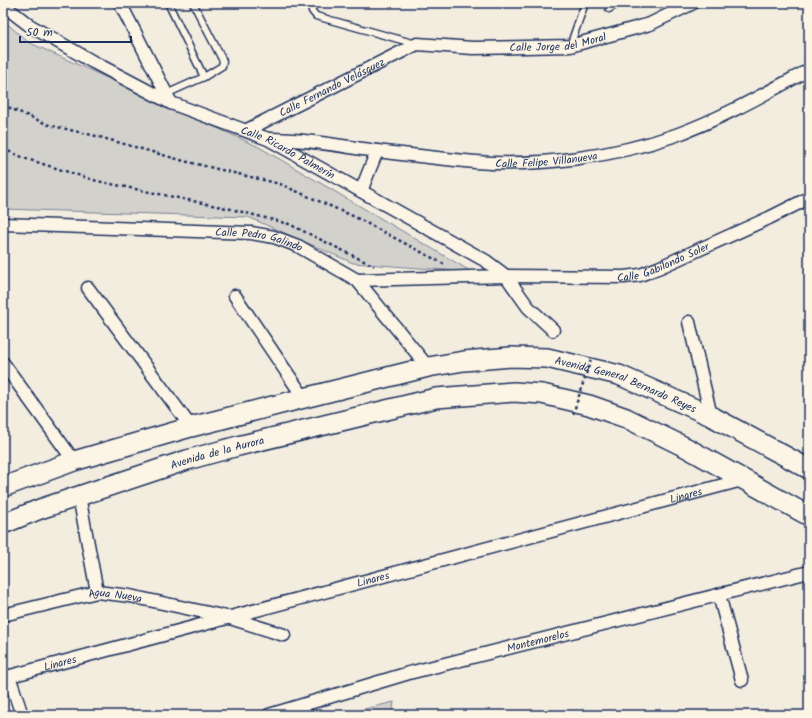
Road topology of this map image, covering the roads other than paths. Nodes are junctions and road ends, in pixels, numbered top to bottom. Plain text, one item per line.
1 (120, 3) edge
2 (168, 3) edge
3 (193, 3) edge
4 (311, 3) edge
5 (585, 3) edge
6 (619, 3) edge
7 (693, 3) edge
8 (3, 5) edge
9 (609, 9) dead end
10 (417, 44) junction
11 (570, 46) junction
12 (809, 70) edge
13 (204, 77) junction
14 (169, 98) junction
15 (247, 130) junction
16 (268, 139) junction
17 (377, 151) junction
18 (361, 191) junction
19 (809, 198) edge
20 (3, 224) edge
21 (506, 276) junction
22 (357, 280) junction
23 (88, 288) dead end
24 (235, 296) dead end
25 (689, 322) dead end
26 (553, 330) dead end
27 (3, 363) edge
28 (428, 367) junction
29 (304, 398) junction
30 (711, 416) junction
31 (191, 427) junction
32 (74, 462) junction
33 (809, 470) edge
34 (742, 480) junction
35 (3, 487) edge
36 (78, 496) junction
37 (809, 516) edge
38 (3, 524) edge
39 (809, 572) edge
40 (96, 592) junction
41 (718, 595) junction
42 (3, 614) edge
43 (227, 617) junction
44 (284, 634) dead end
45 (6, 677) edge
46 (742, 680) dead end
47 (22, 715) edge
48 (269, 715) edge

1 - 14 street
2 - 13 lane
3 - 13 lane
4 - 10 lane
5 - 11 lane
6 - 9 lane
7 - 11 street, Calle Jorge del Moral
8 - 14 street, Calle Ricardo Palmerín
10 - 11 street, Calle Jorge del Moral
10 - 15 street, Calle Fernando Velásquez
12 - 17 street, Calle Felipe Villanueva
13 - 14 lane
14 - 15 street, Calle Ricardo Palmerín
15 - 16 street, Calle Ricardo Palmerín
16 - 17 street, Calle Felipe Villanueva
16 - 18 street, Calle Ricardo Palmerín
17 - 18 street
18 - 21 street, Calle Ricardo Palmerín
19 - 21 street, Calle Gabilondo Soler
20 - 22 street, Calle Pedro Galindo
21 - 22 street
21 - 26 street, Calle Ricardo Palmerín
22 - 28 street
23 - 31 street
24 - 29 street
25 - 30 street
27 - 32 street
28 - 29 main road
28 - 30 main road, Avenida General Bernardo Reyes
29 - 31 main road
30 - 33 main road, Avenida General Bernardo Reyes
31 - 32 main road
32 - 35 main road
34 - 36 main road, Avenida de la Aurora
34 - 37 main road
34 - 43 street, Linares
36 - 38 main road, Avenida de la Aurora
36 - 40 street
39 - 41 street, Montemorelos
40 - 42 street, Agua Nueva
40 - 43 street, Agua Nueva
41 - 46 street
41 - 48 street, Montemorelos
43 - 44 street, Agua Nueva
43 - 45 street, Linares
45 - 47 street

